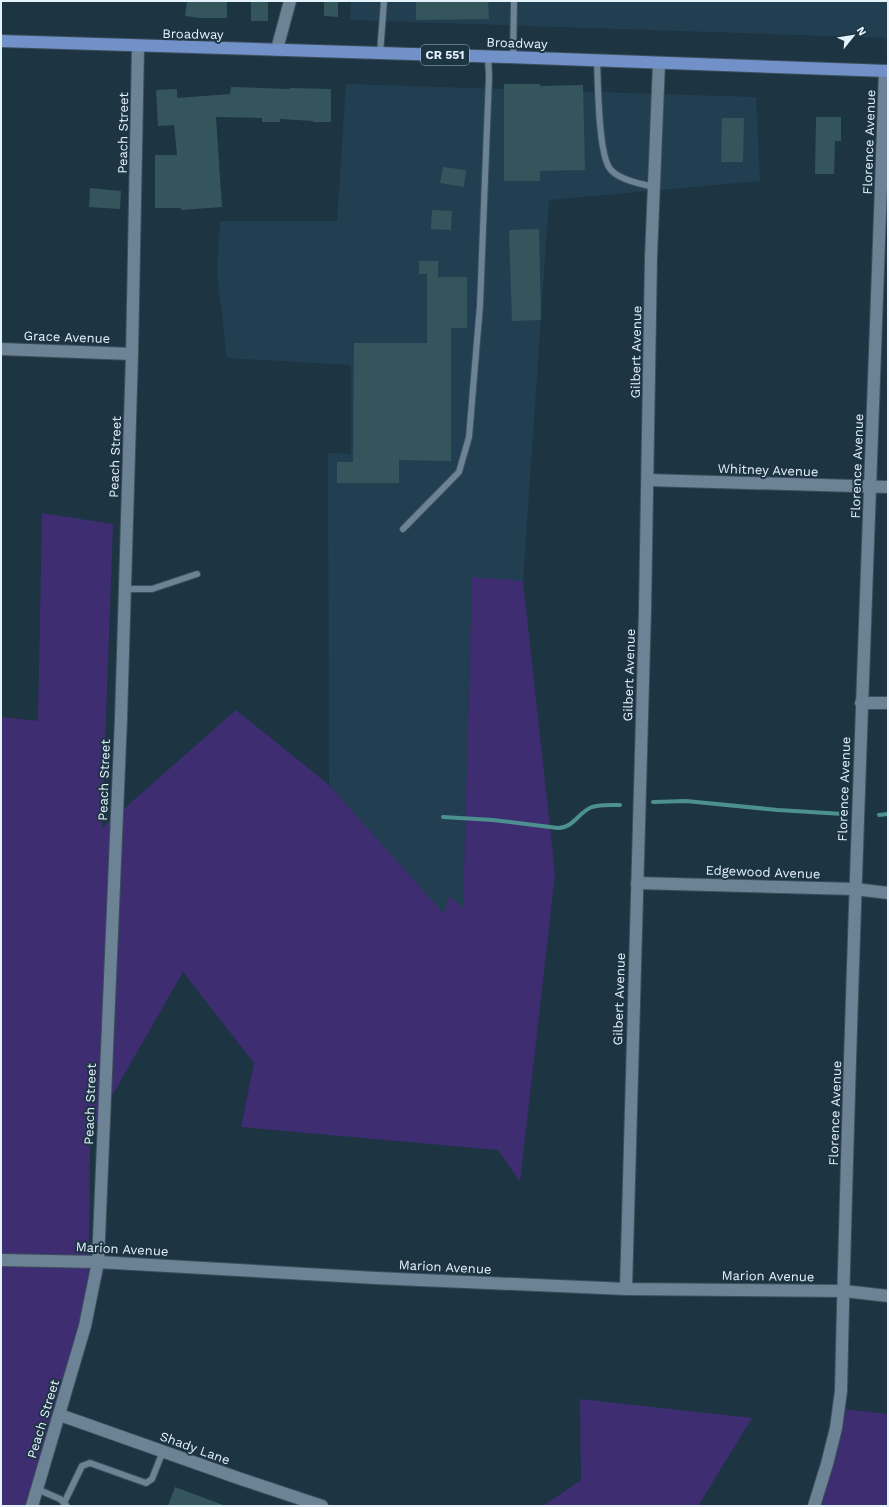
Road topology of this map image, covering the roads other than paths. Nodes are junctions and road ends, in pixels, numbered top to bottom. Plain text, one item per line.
1 (290, 1) edge
2 (384, 1) edge
3 (514, 1) edge
4 (1, 42) edge
5 (138, 47) junction
6 (277, 50) junction
7 (380, 53) junction
8 (488, 56) junction
9 (513, 57) junction
10 (597, 60) junction
11 (659, 63) junction
12 (887, 71) edge
13 (654, 187) junction
14 (1, 348) edge
15 (132, 354) junction
16 (648, 480) junction
17 (870, 487) junction
18 (888, 488) edge
19 (403, 529) dead end
20 (197, 574) dead end
21 (124, 589) junction
22 (861, 703) junction
23 (888, 703) edge
24 (637, 883) junction
25 (855, 889) junction
26 (888, 893) edge
27 (1, 1260) edge
28 (98, 1262) junction
29 (626, 1289) junction
30 (844, 1291) junction
31 (888, 1296) edge
32 (60, 1415) junction
33 (163, 1451) junction
34 (37, 1489) junction
35 (66, 1505) edge
36 (32, 1506) edge
37 (322, 1506) edge
38 (814, 1506) edge

1 - 6 street
2 - 7 lane
3 - 9 lane
4 - 5 main road, Broadway / CR 551
5 - 6 main road, Broadway / CR 551
5 - 15 street, Peach Street
6 - 7 main road, Broadway / CR 551
7 - 8 main road, Broadway / CR 551
8 - 9 main road, Broadway / CR 551
8 - 19 lane
9 - 10 main road, Broadway / CR 551
10 - 11 main road, Broadway / CR 551
10 - 13 lane
11 - 12 main road, Broadway / CR 551
11 - 13 street, Gilbert Avenue
12 - 17 street, Florence Avenue
13 - 16 street, Gilbert Avenue
14 - 15 street, Grace Avenue
15 - 21 street, Peach Street
16 - 17 street, Whitney Avenue
16 - 24 street, Gilbert Avenue
17 - 18 street, Whitney Avenue
17 - 22 street, Florence Avenue
20 - 21 lane
21 - 28 street, Peach Street
22 - 23 street
22 - 25 street, Florence Avenue
24 - 25 street, Edgewood Avenue
24 - 29 street, Gilbert Avenue
25 - 26 street, Edgewood Avenue
25 - 30 street, Florence Avenue
27 - 28 street, Marion Avenue
28 - 29 street, Marion Avenue
28 - 32 street, Peach Street
29 - 30 street, Marion Avenue
30 - 31 street, Marion Avenue
30 - 38 street, Florence Avenue
32 - 33 street, Shady Lane
32 - 34 street, Peach Street
33 - 35 lane
33 - 37 street, Shady Lane
34 - 35 lane
34 - 36 street, Peach Street

